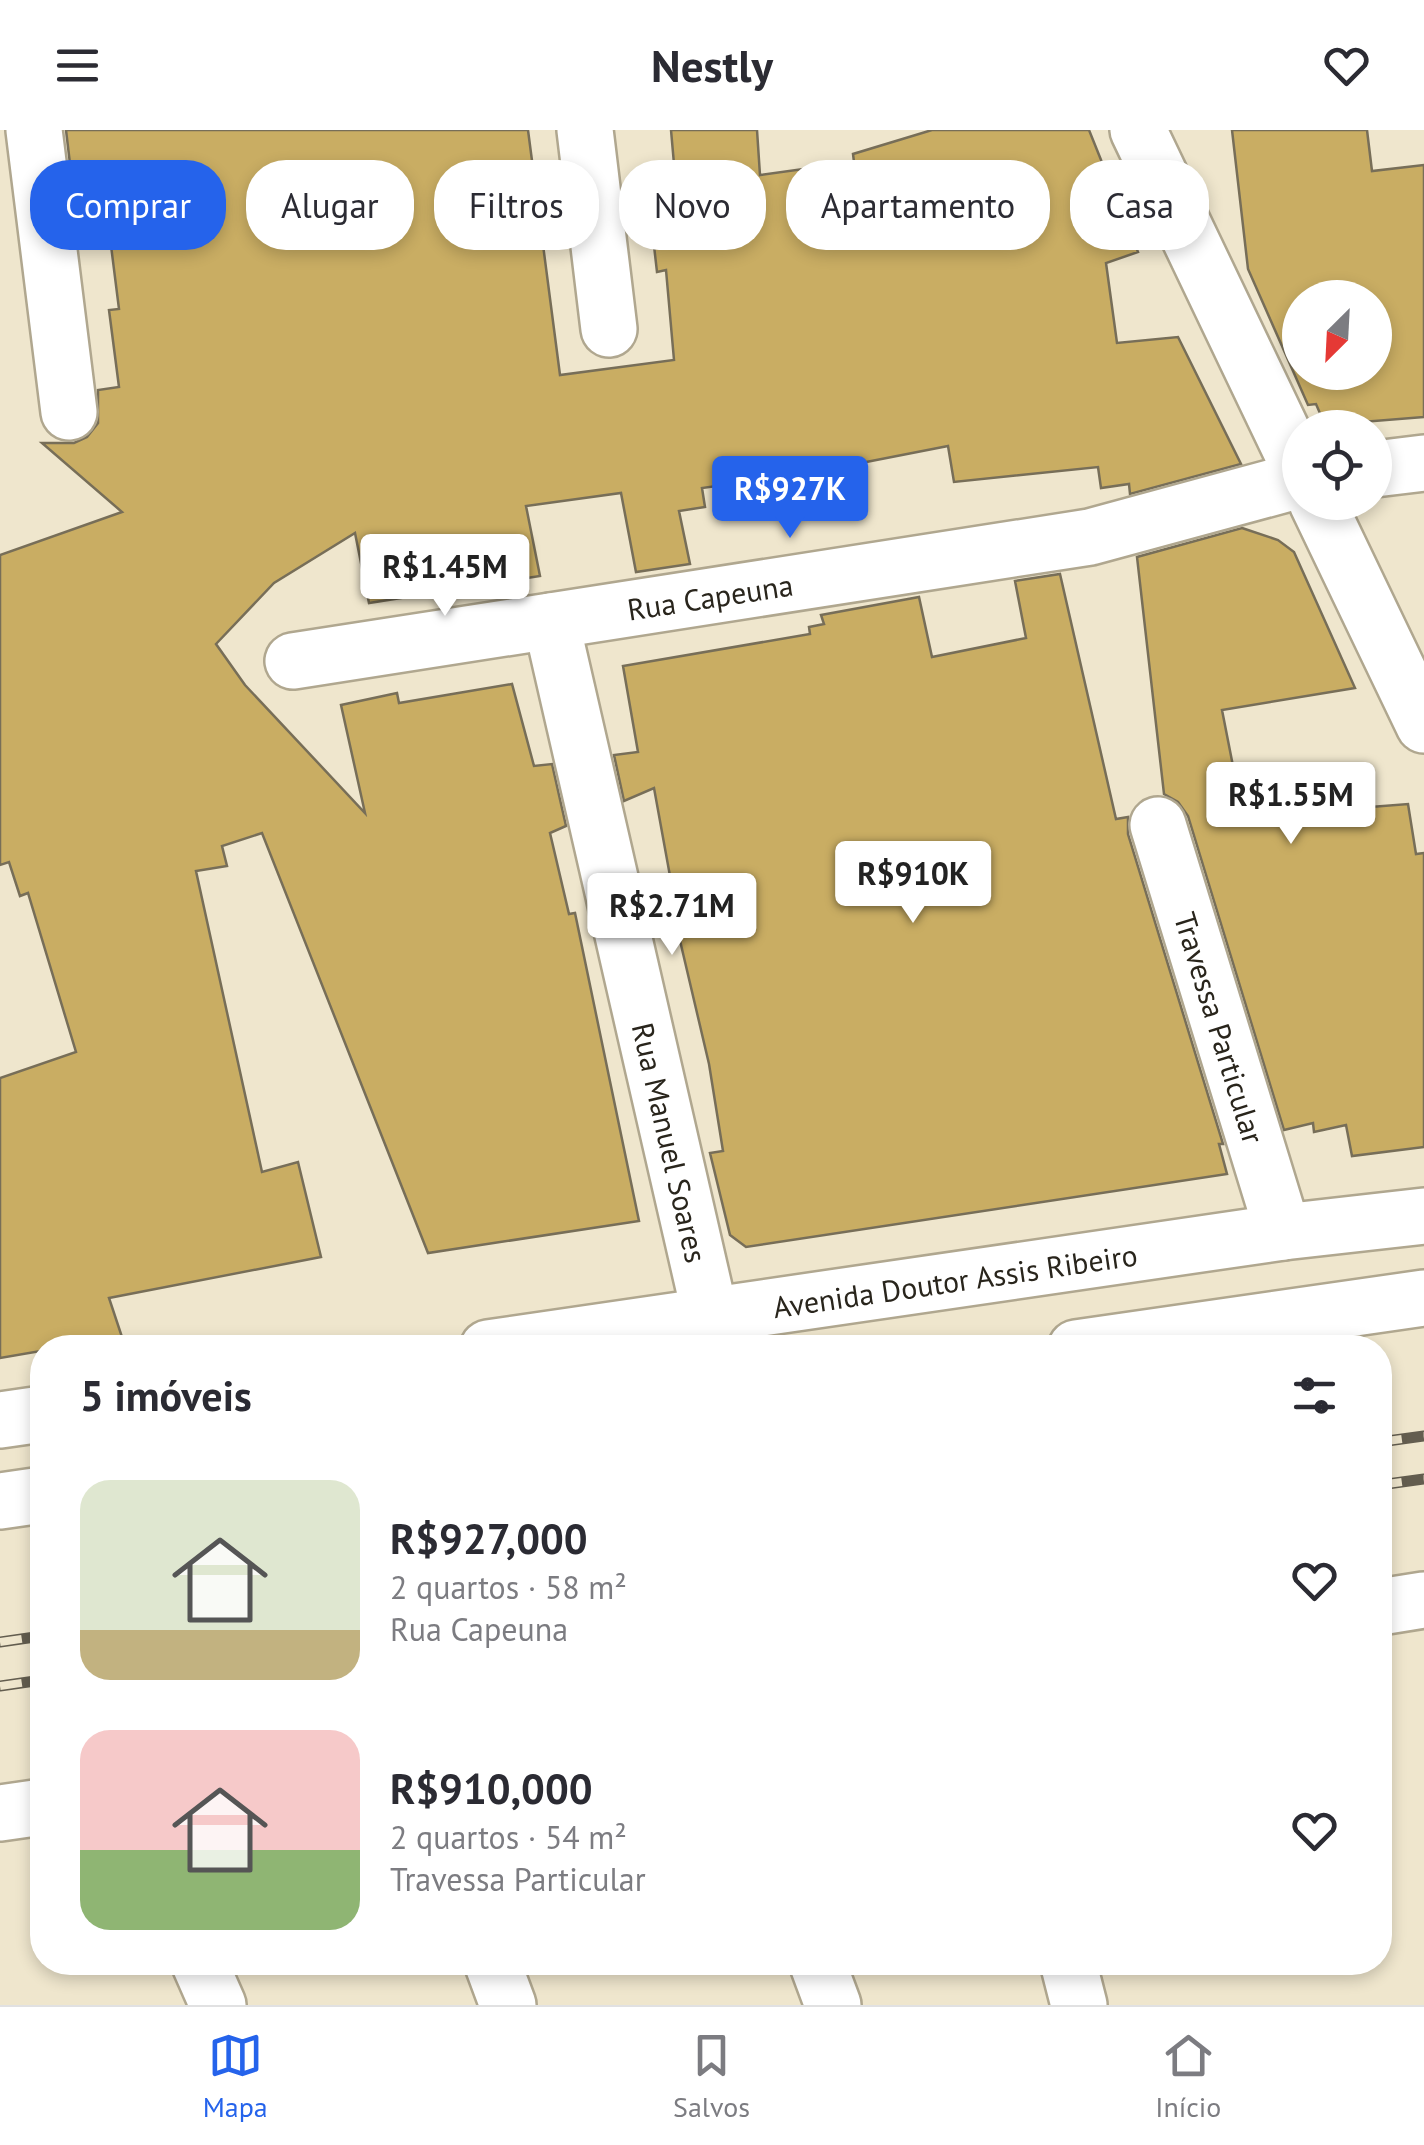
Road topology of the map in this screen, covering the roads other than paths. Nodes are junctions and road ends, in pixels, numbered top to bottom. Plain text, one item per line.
1 (34, 130) edge
2 (584, 130) edge
3 (1138, 130) edge
4 (609, 329) dead end
5 (69, 412) dead end
6 (1282, 431) edge
7 (1424, 463) edge
8 (1392, 467) edge
9 (1282, 485) edge
10 (1325, 520) edge
11 (551, 621) junction
12 (293, 662) dead end
13 (1424, 725) edge
14 (1158, 825) dead end
15 (1424, 1216) edge
16 (1284, 1232) junction
17 (1424, 1298) edge
18 (710, 1314) junction
19 (573, 1335) edge
20 (1166, 1335) edge
21 (30, 1416) edge
22 (0, 1420) edge
23 (30, 1497) edge
24 (0, 1501) edge
25 (1424, 1600) edge
26 (1392, 1605) edge
27 (30, 1809) edge
28 (0, 1813) edge
29 (205, 1975) edge
30 (497, 1975) edge
31 (823, 1975) edge
32 (1071, 1975) edge
33 (218, 2005) edge
34 (508, 2005) edge
35 (834, 2005) edge
36 (1079, 2005) edge

1 - 5 street
2 - 4 street
3 - 6 street
7 - 8 street
9 - 11 street, Rua Capeuna
10 - 13 street
11 - 12 street, Rua Capeuna
11 - 18 street, Rua Manuel Soares
14 - 16 street, Travessa Particular
15 - 16 street, Avenida Doutor Assis Ribeiro
16 - 18 street, Avenida Doutor Assis Ribeiro
17 - 20 street
18 - 19 street, Avenida Doutor Assis Ribeiro
21 - 22 street
23 - 24 street
25 - 26 street
27 - 28 street
29 - 33 street
30 - 34 street
31 - 35 street
32 - 36 street

